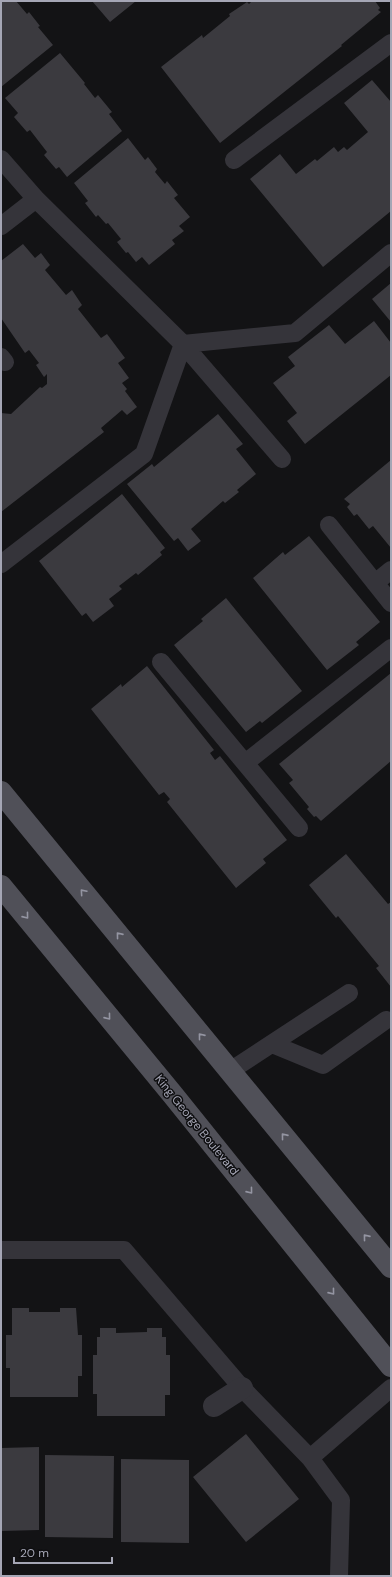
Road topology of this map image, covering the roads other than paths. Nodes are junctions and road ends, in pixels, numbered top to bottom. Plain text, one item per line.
1 (391, 43) edge
2 (1, 159) edge
3 (234, 160) dead end
4 (36, 199) junction
5 (1, 226) edge
6 (391, 253) edge
7 (183, 344) junction
8 (282, 459) dead end
9 (329, 525) dead end
10 (1, 564) edge
11 (391, 570) edge
12 (375, 583) junction
13 (391, 603) edge
14 (391, 648) edge
15 (161, 662) dead end
16 (245, 763) junction
17 (1, 792) edge
18 (1, 808) edge
19 (299, 828) dead end
20 (67, 874) junction
21 (1, 886) edge
22 (349, 994) dead end
23 (386, 1020) dead end
24 (272, 1044) junction
25 (230, 1071) junction
26 (1, 1250) edge
27 (391, 1267) edge
28 (391, 1366) edge
29 (242, 1388) junction
30 (391, 1388) edge
31 (214, 1406) dead end
32 (310, 1458) junction
33 (339, 1576) edge

1 - 3 lane
2 - 4 lane
4 - 5 lane
4 - 7 lane
6 - 7 lane
7 - 8 lane
7 - 10 lane
9 - 12 lane
11 - 12 lane
12 - 13 lane
14 - 16 lane
15 - 16 lane
16 - 19 lane
17 - 20 main road
18 - 20 main road
25 -> 20 main road
21 -> 28 main road, King George Boulevard
22 - 24 lane
23 - 24 lane
24 - 25 lane
27 -> 25 main road
26 - 29 lane
29 - 31 street
29 - 32 lane
30 - 32 lane
32 - 33 lane

